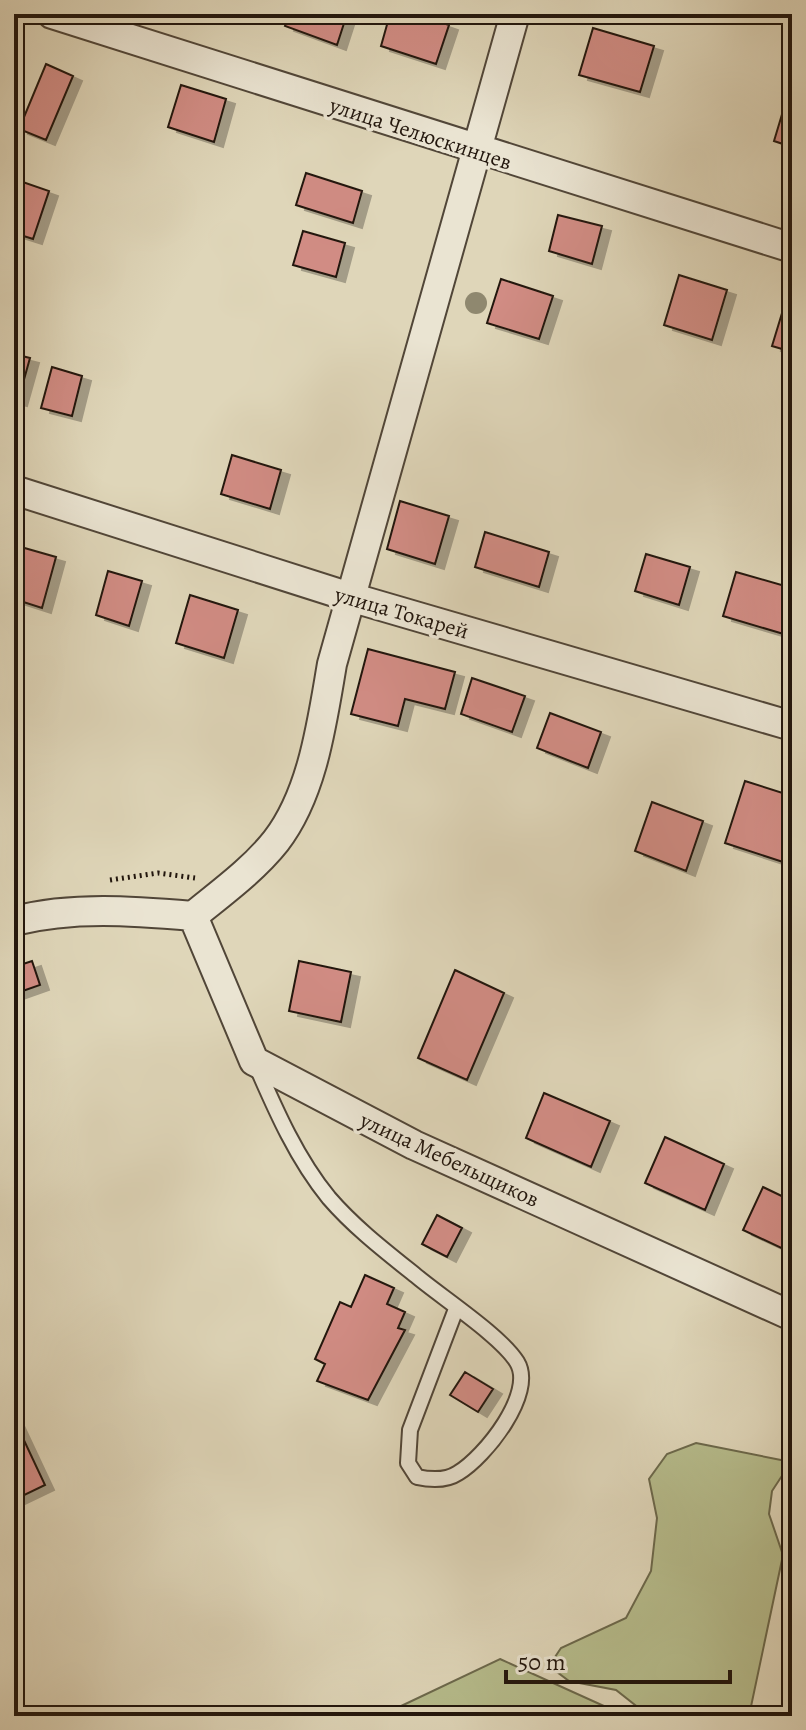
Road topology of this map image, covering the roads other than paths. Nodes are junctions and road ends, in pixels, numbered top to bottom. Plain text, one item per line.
1 (52, 14) edge
2 (515, 14) edge
3 (478, 151) junction
4 (792, 248) edge
5 (14, 490) edge
6 (350, 597) junction
7 (792, 726) edge
8 (193, 916) junction
9 (14, 921) edge
10 (254, 1061) junction
11 (456, 1309) junction
12 (792, 1316) edge

1 - 3 street, улица Челюскинцев
2 - 3 street
3 - 4 street, улица Челюскинцев
3 - 6 street
5 - 6 street, улица Токарей
6 - 7 street, улица Токарей
6 - 8 street
8 - 9 street
8 - 10 street
10 - 11 lane
10 - 12 street, улица Мебельщиков
11 - 11 lane

